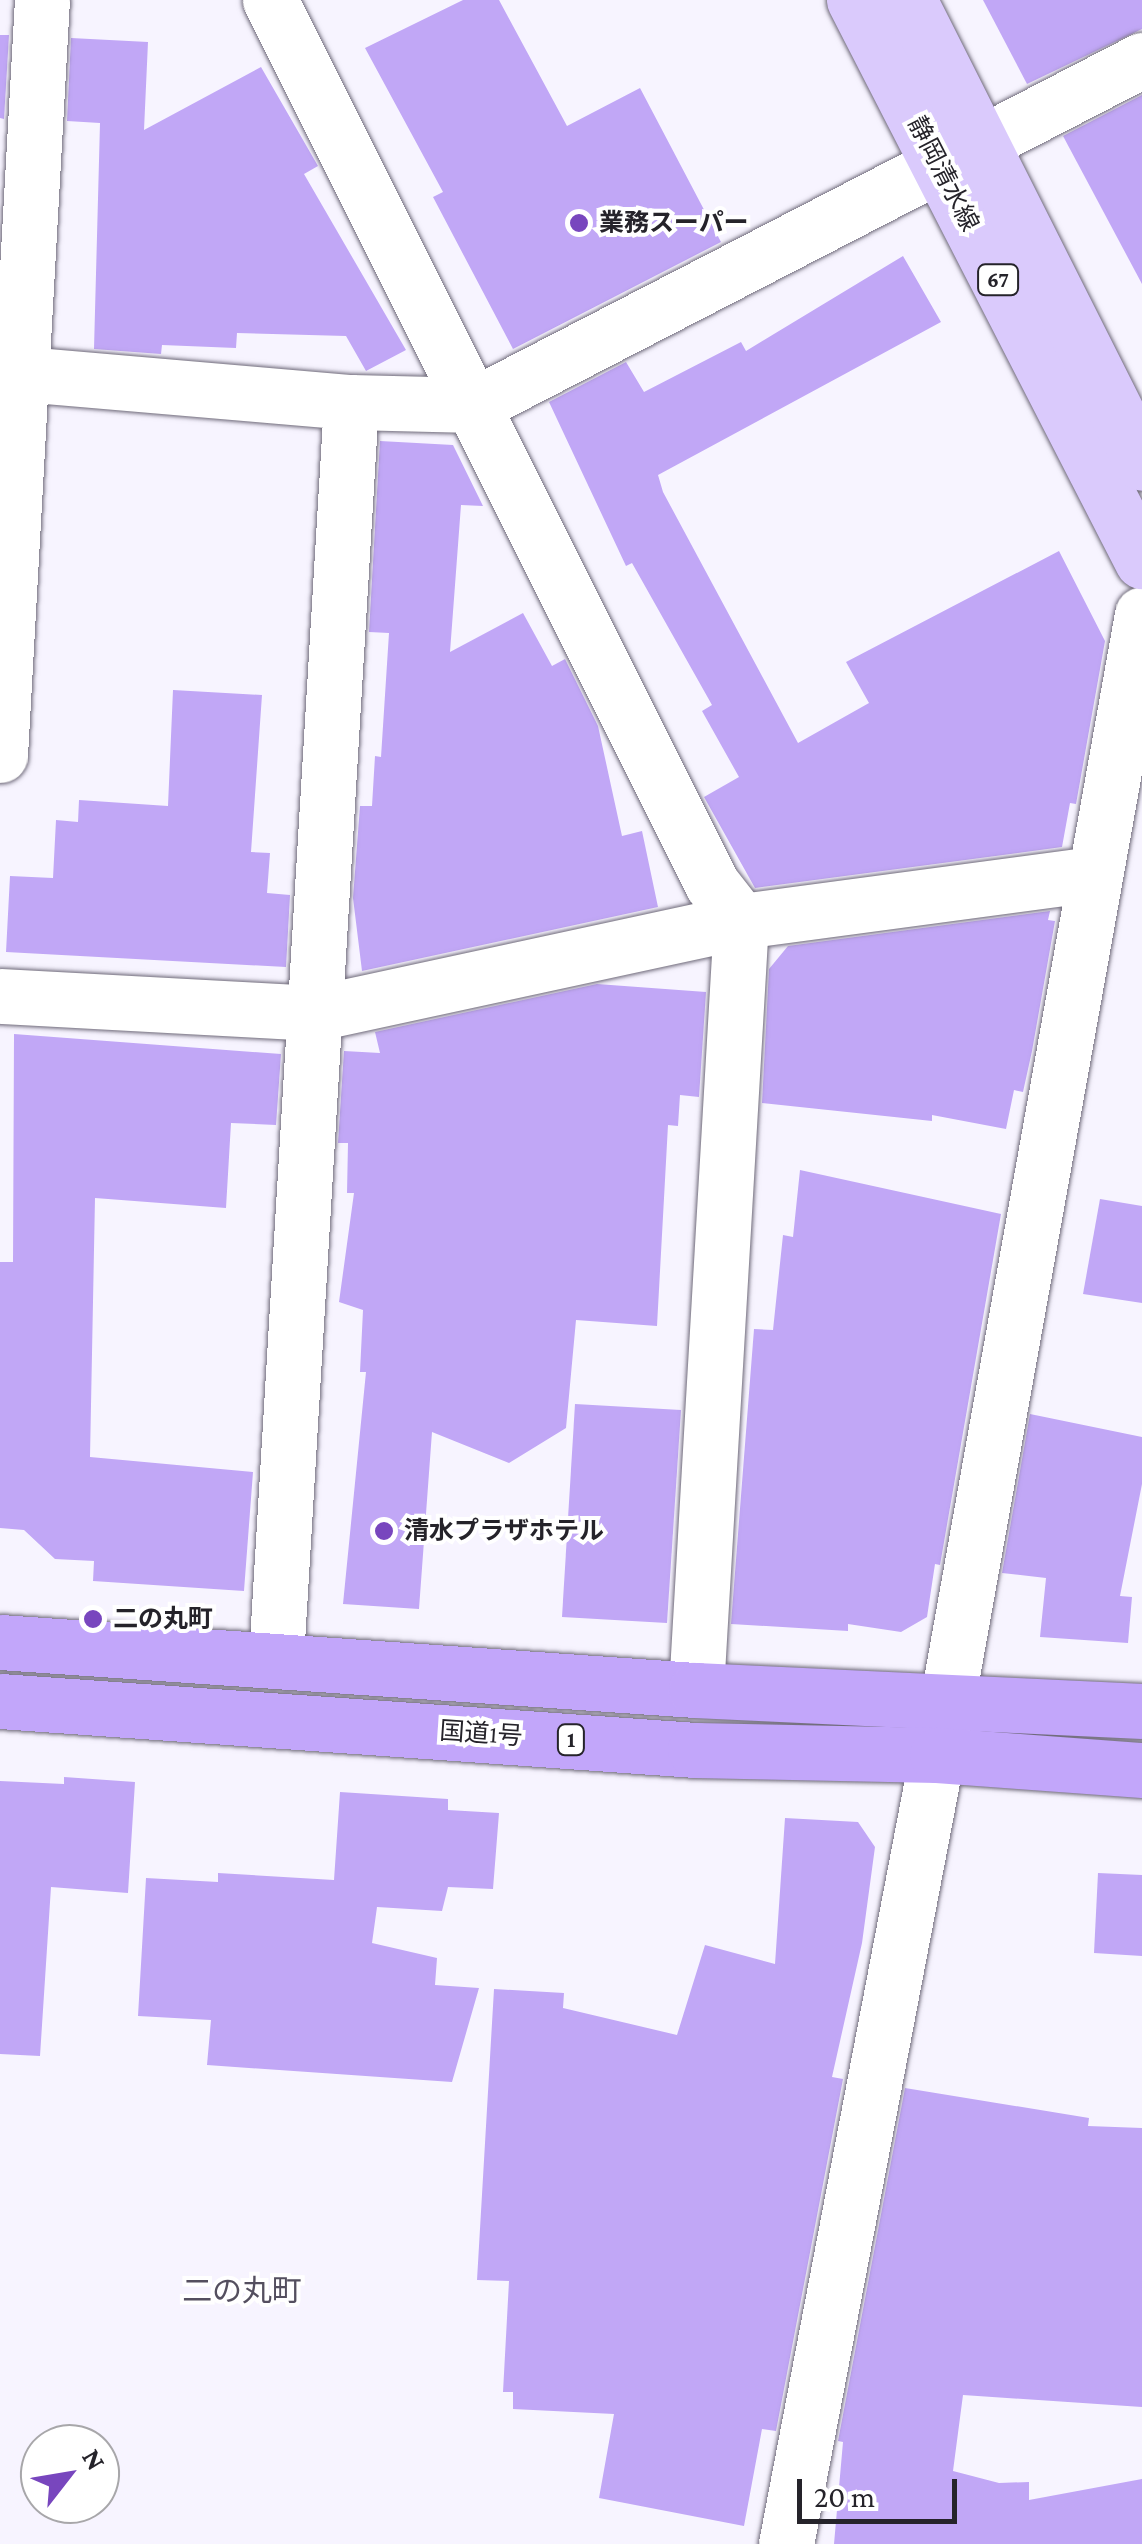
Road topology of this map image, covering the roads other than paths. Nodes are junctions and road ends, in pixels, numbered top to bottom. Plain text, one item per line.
1 (42, 0) edge
2 (270, 0) edge
3 (854, 0) edge
4 (910, 0) edge
5 (1142, 60) edge
6 (959, 151) junction
7 (12, 372) edge
8 (351, 402) junction
9 (474, 404) junction
10 (1142, 462) edge
11 (1142, 560) edge
12 (1142, 614) edge
13 (0, 755) edge
14 (1094, 874) junction
15 (741, 921) junction
16 (0, 996) edge
17 (316, 1013) junction
18 (0, 1642) edge
19 (276, 1658) junction
20 (696, 1690) junction
21 (948, 1698) junction
22 (0, 1701) edge
23 (1142, 1710) edge
24 (937, 1756) junction
25 (1142, 1770) edge
26 (786, 2544) edge

1 - 7 street
2 - 9 street
3 - 6 main road, 静岡清水線 / 67
4 - 6 main road, 静岡清水線 / 67
5 - 6 street
6 - 9 street
6 - 10 main road, 静岡清水線 / 67
6 - 11 main road, 静岡清水線 / 67
7 - 8 street
7 - 13 street
8 - 9 street
8 - 17 street
9 - 15 street
12 - 14 street
14 - 15 street
14 - 21 street
15 - 17 street
15 - 20 street
16 - 17 street
17 - 19 street
18 - 19 highway
19 - 20 highway
20 - 21 highway
21 - 23 highway
21 - 24 street
22 - 24 highway, 国道1号 / 1
24 - 25 highway, 国道1号 / 1
24 - 26 street

